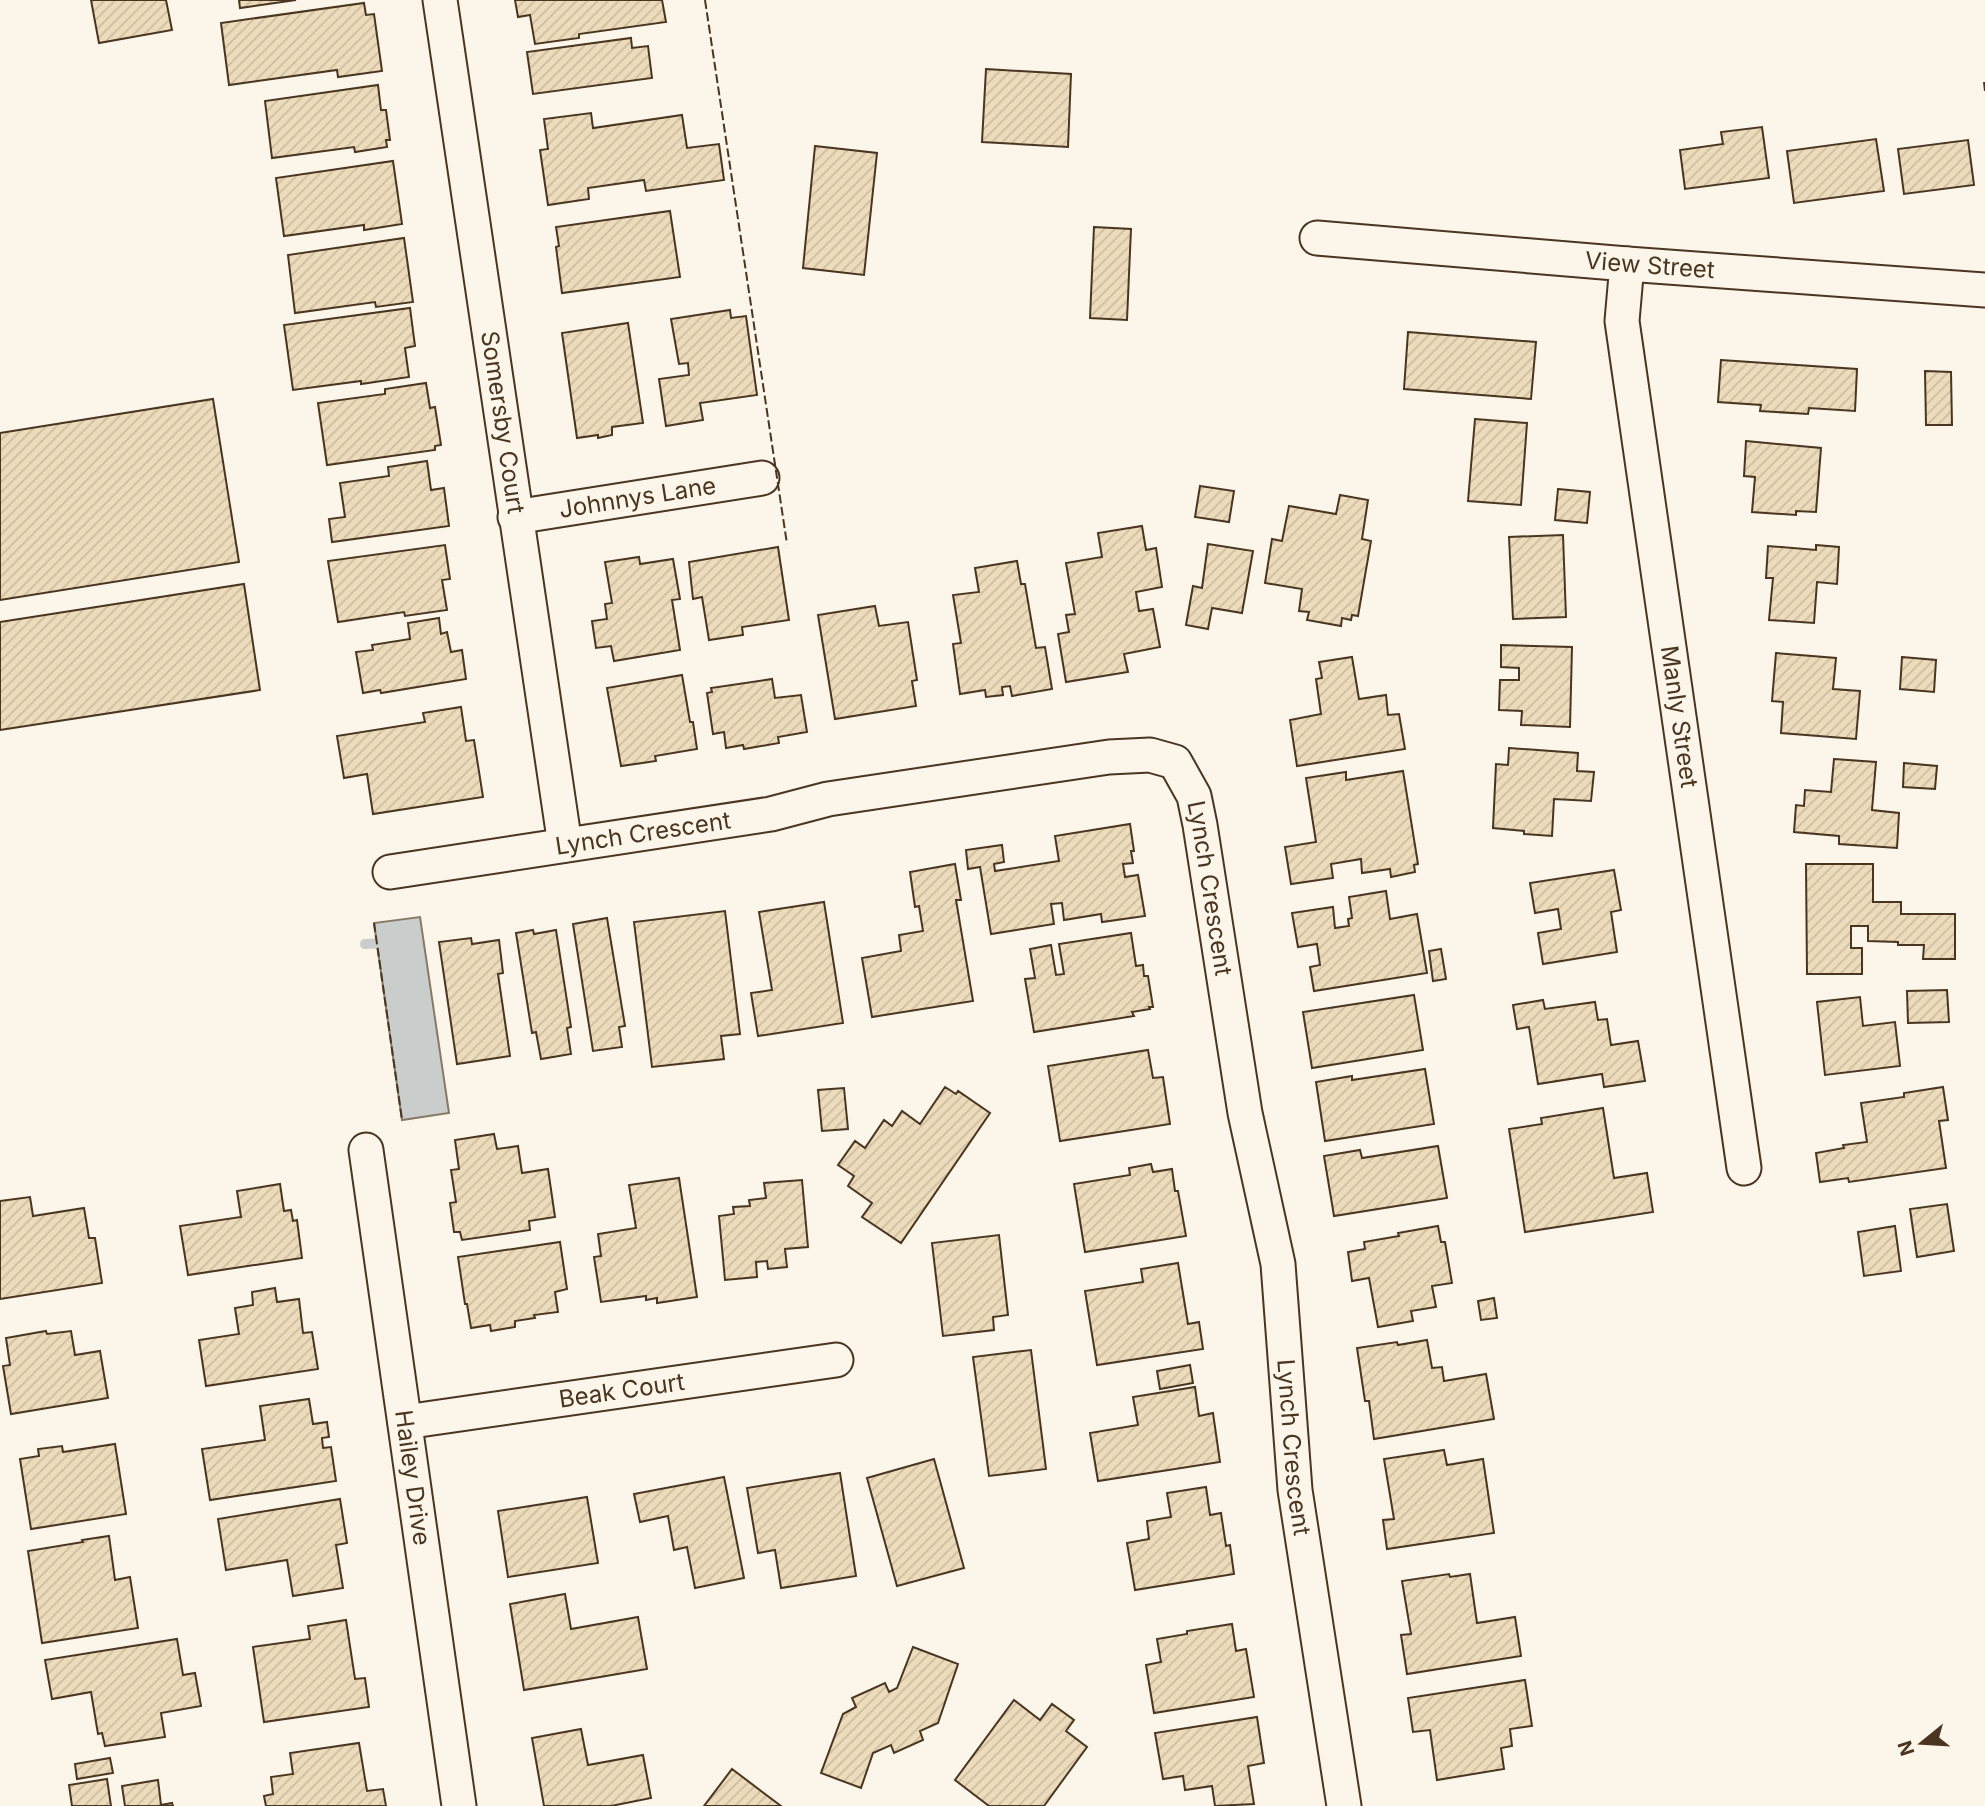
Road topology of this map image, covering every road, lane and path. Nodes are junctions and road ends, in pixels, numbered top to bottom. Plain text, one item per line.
1 (440, 0) edge
2 (1317, 238) dead end
3 (1626, 264) junction
4 (1985, 290) edge
5 (762, 478) dead end
6 (515, 517) junction
7 (565, 845) junction
8 (390, 872) dead end
9 (366, 1150) dead end
10 (1744, 1168) dead end
11 (836, 1360) dead end
12 (405, 1422) junction
13 (459, 1806) edge
14 (1344, 1806) edge

1 - 6 street, Somersby Court
2 - 3 street, View Street
3 - 4 street, View Street
3 - 10 street, Manly Street
5 - 6 street, Johnnys Lane
6 - 7 street, Somersby Court
7 - 8 street, Lynch Crescent
7 - 14 street, Lynch Crescent
9 - 12 street, Hailey Drive
11 - 12 street, Beak Court
12 - 13 street, Hailey Drive

